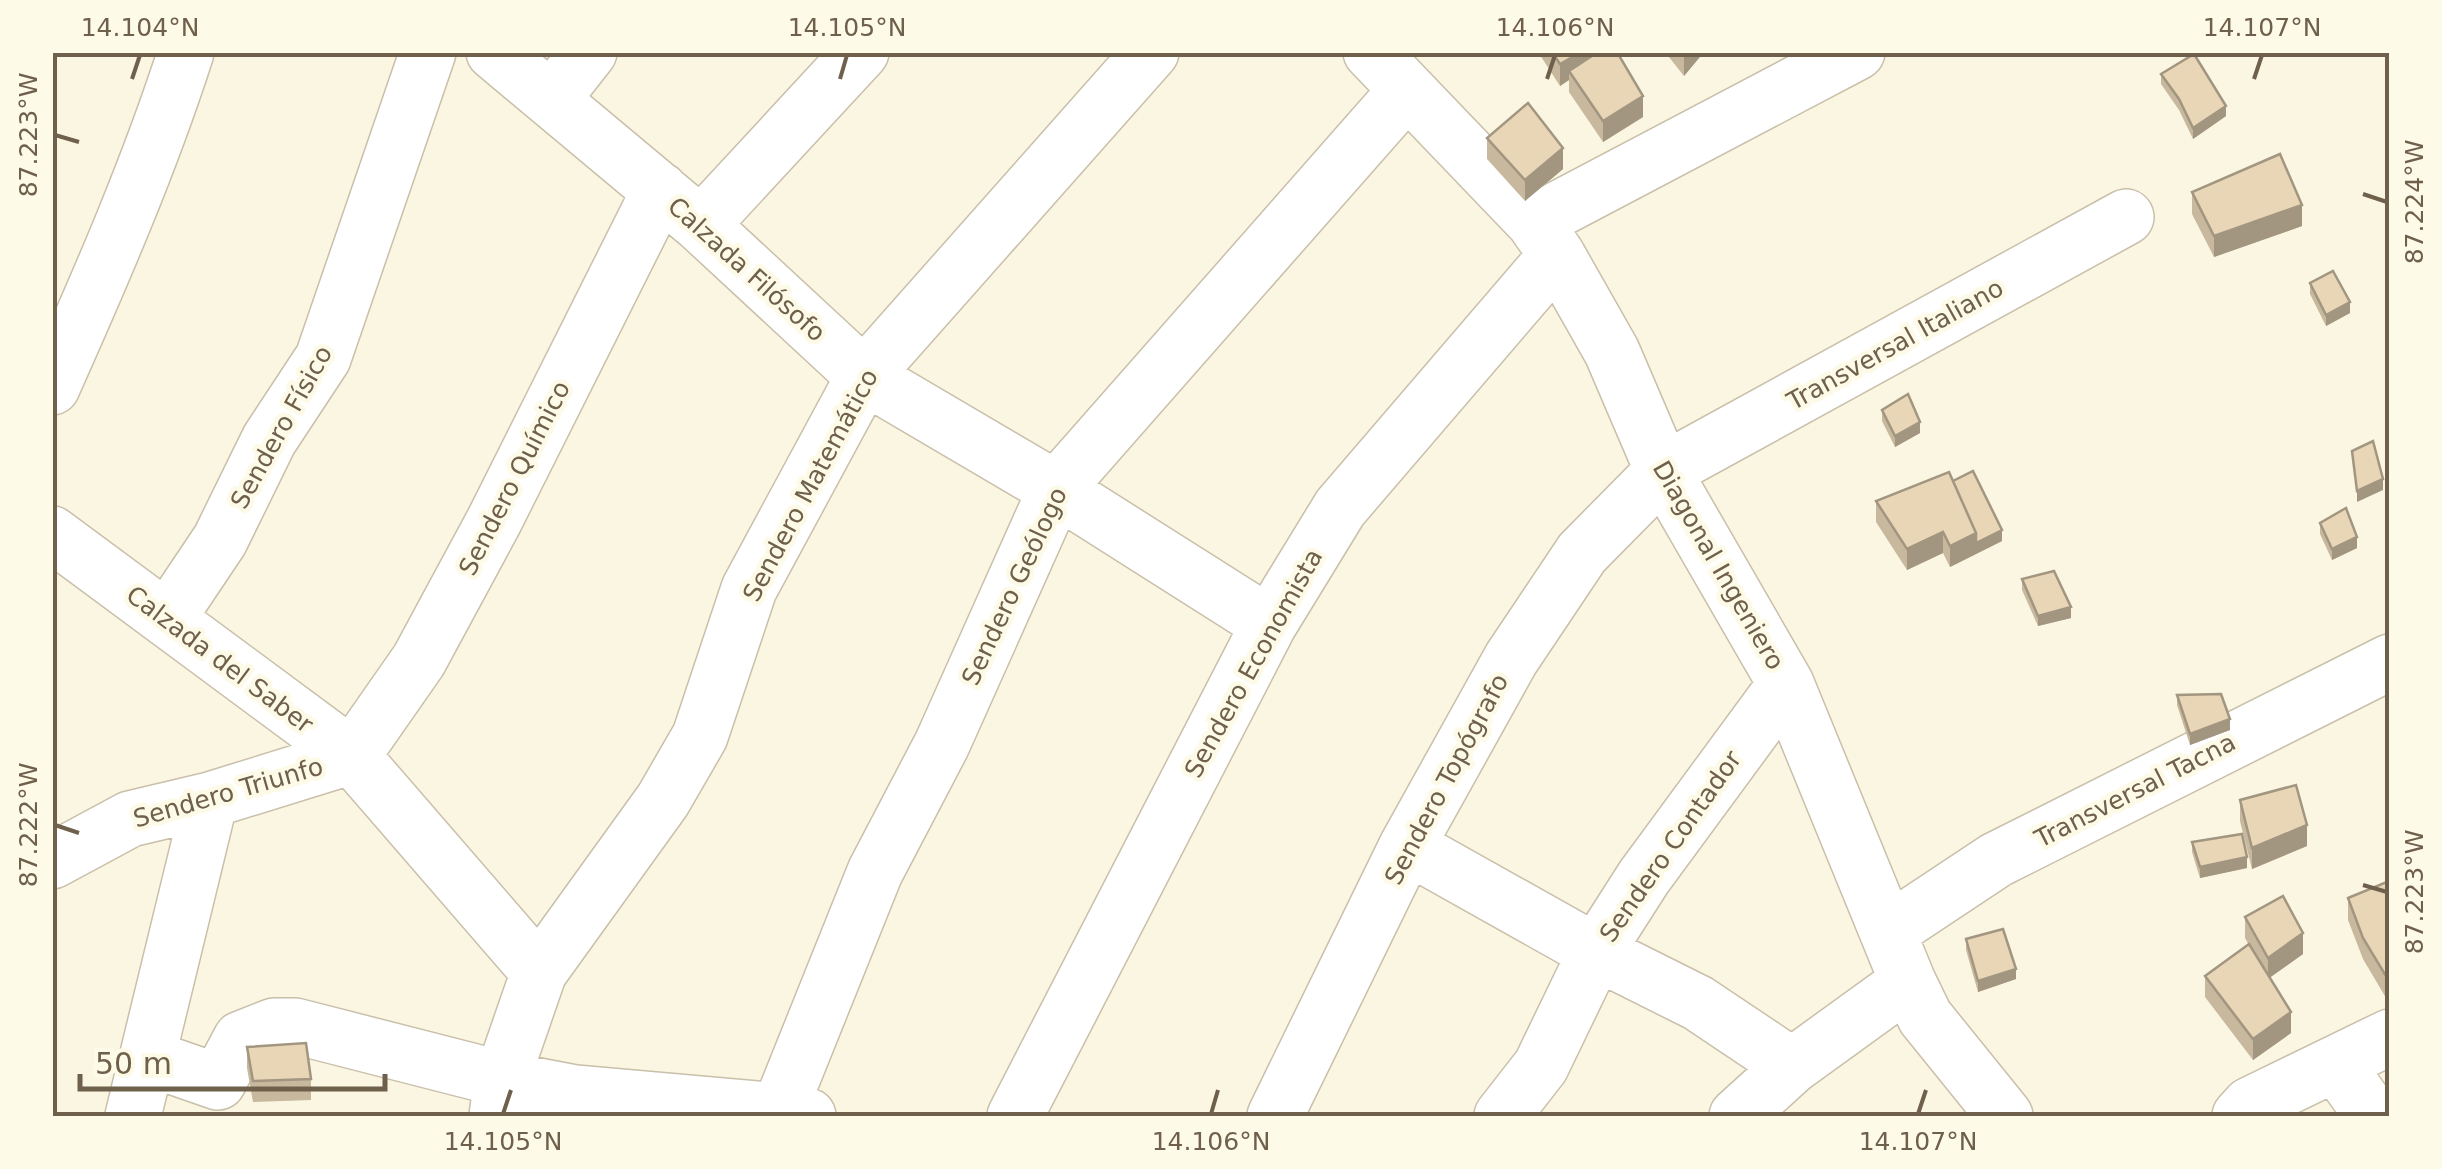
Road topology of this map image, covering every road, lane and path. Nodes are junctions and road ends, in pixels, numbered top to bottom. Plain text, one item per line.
1 (186, 52) edge
2 (428, 52) edge
3 (494, 52) edge
4 (589, 52) edge
5 (861, 52) edge
6 (1151, 52) edge
7 (1858, 52) edge
8 (1389, 72) edge
9 (552, 99) junction
10 (681, 208) junction
11 (2126, 216) dead end
12 (1546, 238) junction
13 (864, 376) junction
14 (52, 386) edge
15 (1663, 471) junction
16 (1056, 489) junction
17 (52, 534) edge
18 (168, 619) junction
19 (1269, 624) junction
20 (2390, 662) edge
21 (1786, 684) junction
22 (352, 756) junction
23 (210, 800) junction
24 (1406, 846) junction
25 (52, 862) edge
26 (1888, 930) junction
27 (1596, 952) junction
28 (539, 972) junction
29 (1908, 982) junction
30 (2390, 1037) edge
31 (148, 1058) junction
32 (2336, 1064) junction
33 (1792, 1066) junction
34 (500, 1098) edge
35 (220, 1099) edge
36 (794, 1114) edge
37 (133, 1116) edge
38 (1015, 1116) edge
39 (1275, 1116) edge
40 (1502, 1116) edge
41 (1737, 1116) edge
42 (2006, 1116) edge
43 (2240, 1116) edge
44 (2374, 1116) edge

1 - 14 street
2 - 18 street, Sendero Físico
3 - 9 street, Calzada Filósofo
4 - 9 street
5 - 10 street, Sendero Químico
6 - 13 street, Sendero Matemático
7 - 12 street
8 - 12 street, Diagonal Ingeniero
8 - 16 street, Sendero Geólogo
9 - 10 street, Calzada Filósofo
10 - 13 street, Calzada Filósofo
10 - 22 street, Sendero Químico
11 - 15 street, Transversal Italiano
12 - 15 street, Diagonal Ingeniero
12 - 19 street, Sendero Economista
13 - 16 street, Calzada Filósofo
13 - 28 street, Sendero Matemático
15 - 21 street, Diagonal Ingeniero
15 - 24 street, Sendero Topógrafo
16 - 19 street, Calzada Filósofo
16 - 36 street, Sendero Geólogo
17 - 18 street, Calzada del Saber
18 - 22 street, Calzada del Saber
19 - 38 street, Sendero Economista
20 - 26 street, Transversal Tacna
21 - 26 street, Diagonal Ingeniero
21 - 27 street, Sendero Contador
22 - 23 street, Sendero Triunfo
22 - 28 street, Calzada del Saber
23 - 25 street, Sendero Triunfo
23 - 31 street
24 - 27 street
24 - 39 street, Sendero Topógrafo
26 - 29 street, Diagonal Ingeniero
27 - 33 street
27 - 40 street, Sendero Contador
28 - 34 street, Sendero Matemático
29 - 33 street
29 - 42 street, Diagonal Ingeniero
30 - 32 street
31 - 35 street
31 - 37 street
32 - 43 street
32 - 44 street
33 - 41 street
34 - 35 street
34 - 36 street

